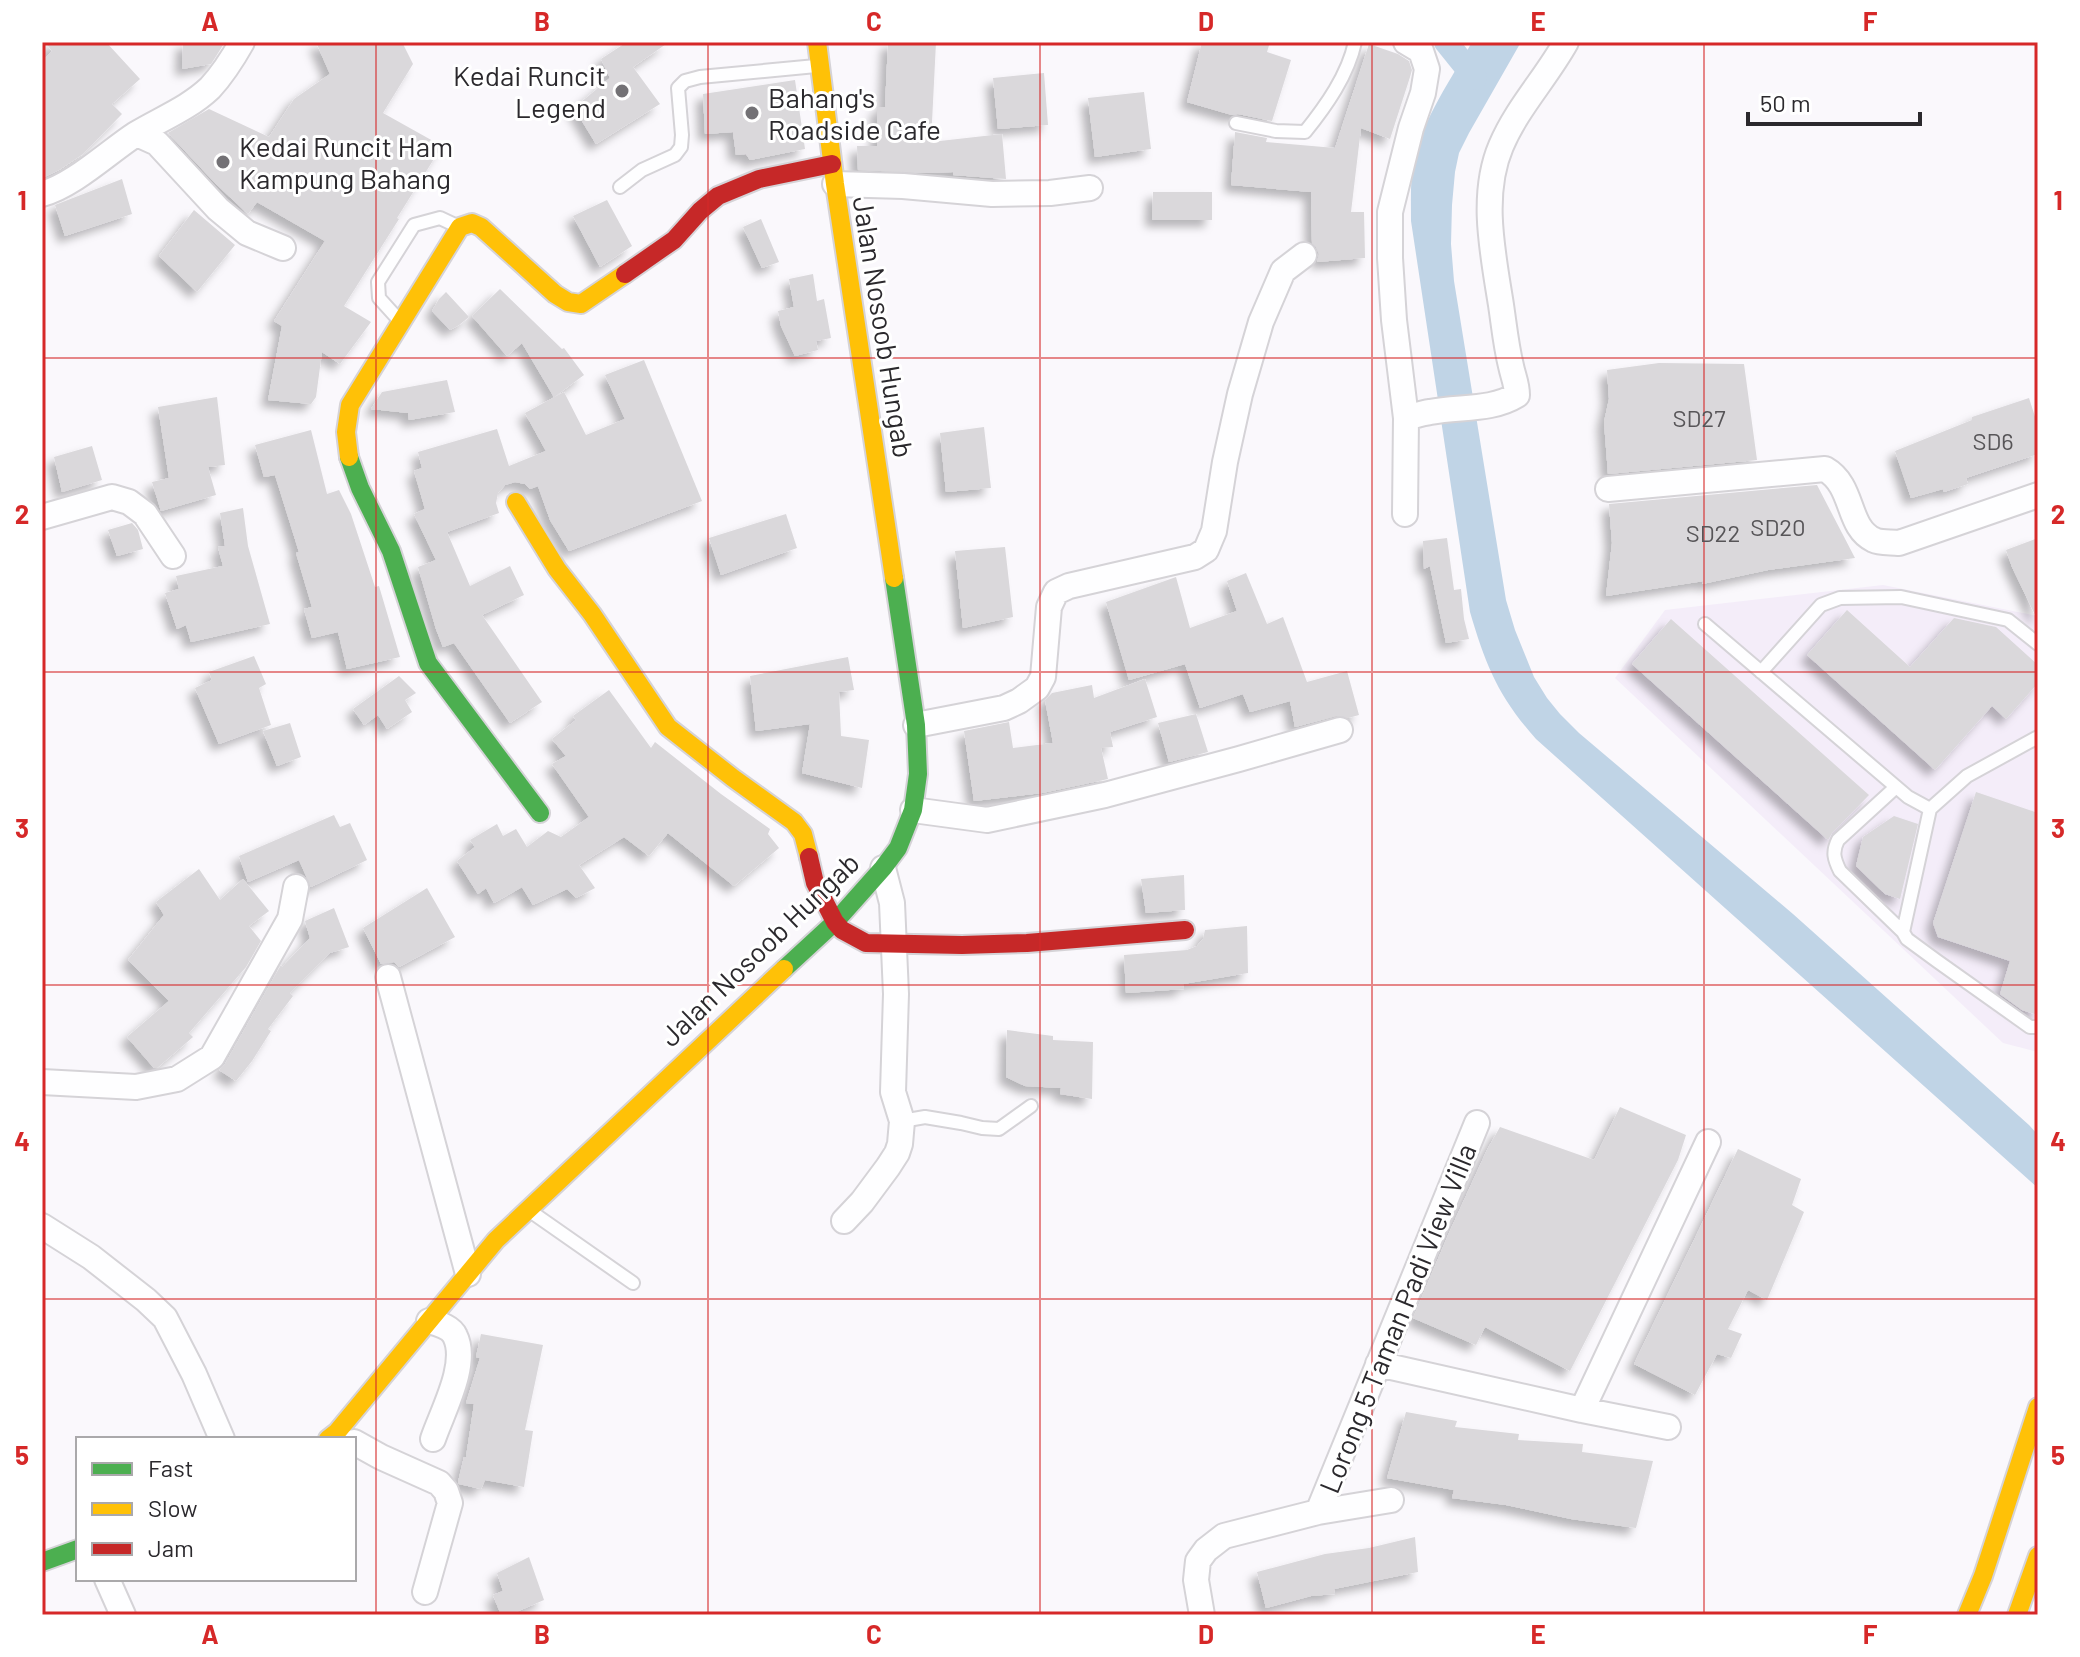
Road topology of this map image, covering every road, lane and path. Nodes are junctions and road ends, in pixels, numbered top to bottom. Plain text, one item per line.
1 (242, 42) edge
2 (817, 42) edge
3 (1355, 42) edge
4 (1406, 42) edge
5 (1566, 42) edge
6 (819, 66) junction
7 (1236, 123) dead end
8 (137, 134) junction
9 (833, 174) junction
10 (620, 187) dead end
11 (1090, 188) dead end
12 (43, 195) edge
13 (460, 227) junction
14 (283, 248) dead end
15 (1304, 255) dead end
16 (400, 322) junction
17 (1406, 418) junction
18 (1608, 489) dead end
19 (2038, 495) edge
20 (516, 502) dead end
21 (1405, 514) dead end
22 (42, 517) edge
23 (173, 556) dead end
24 (1705, 624) dead end
25 (2038, 644) edge
26 (1761, 672) junction
27 (916, 725) junction
28 (1340, 730) dead end
29 (2038, 737) edge
30 (1896, 787) junction
31 (1930, 809) junction
32 (913, 810) junction
33 (540, 813) dead end
34 (883, 868) junction
35 (296, 887) dead end
36 (835, 922) junction
37 (1185, 930) dead end
38 (1903, 932) junction
39 (894, 942) junction
40 (388, 977) dead end
41 (2038, 1027) edge
42 (42, 1082) edge
43 (1031, 1106) dead end
44 (902, 1121) junction
45 (1477, 1123) dead end
46 (1708, 1142) dead end
47 (528, 1210) junction
48 (844, 1221) dead end
49 (42, 1226) edge
50 (468, 1274) junction
51 (633, 1283) dead end
52 (429, 1321) junction
53 (1378, 1364) junction
54 (2038, 1407) edge
55 (1582, 1410) junction
56 (1668, 1427) dead end
57 (221, 1437) edge
58 (343, 1437) edge
59 (433, 1439) dead end
60 (356, 1445) edge
61 (1391, 1500) dead end
62 (1318, 1512) junction
63 (76, 1550) edge
64 (2038, 1556) edge
65 (42, 1562) edge
66 (108, 1581) edge
67 (425, 1592) dead end
68 (123, 1615) edge
69 (1202, 1615) edge
70 (1967, 1615) edge
71 (2017, 1615) edge

1 - 8 street
2 - 6 street, Jalan Nosoob Hungab
3 - 7 lane
4 - 17 street
5 - 17 street
6 - 9 street, Jalan Nosoob Hungab
6 - 10 lane
8 - 12 street
8 - 14 street
9 - 11 street
9 - 13 street
9 - 27 street, Jalan Nosoob Hungab
13 - 16 street
13 - 16 lane
15 - 27 street
16 - 33 street
17 - 21 street
18 - 19 street
20 - 36 street
22 - 23 street
24 - 26 lane
25 - 26 lane
26 - 30 lane
27 - 32 street, Jalan Nosoob Hungab
28 - 32 street
29 - 31 lane
30 - 31 lane
30 - 38 lane
31 - 38 lane
32 - 34 street, Jalan Nosoob Hungab
34 - 36 street, Jalan Nosoob Hungab
34 - 39 street
35 - 42 street
36 - 39 street
36 - 47 street, Jalan Nosoob Hungab
37 - 39 street
38 - 41 lane
39 - 44 street
40 - 50 street
43 - 44 lane
44 - 48 street
45 - 53 street, Lorong 5 Taman Padi View Villa
46 - 55 street
47 - 50 street, Jalan Nosoob Hungab
47 - 51 lane
49 - 57 street
50 - 52 street, Jalan Nosoob Hungab
52 - 58 street, Jalan Nosoob Hungab
52 - 59 street
53 - 55 street
53 - 62 street, Lorong 5 Taman Padi View Villa
54 - 70 street
55 - 56 street
60 - 67 street
61 - 62 street
62 - 69 street
63 - 65 street
64 - 71 street
66 - 68 street

